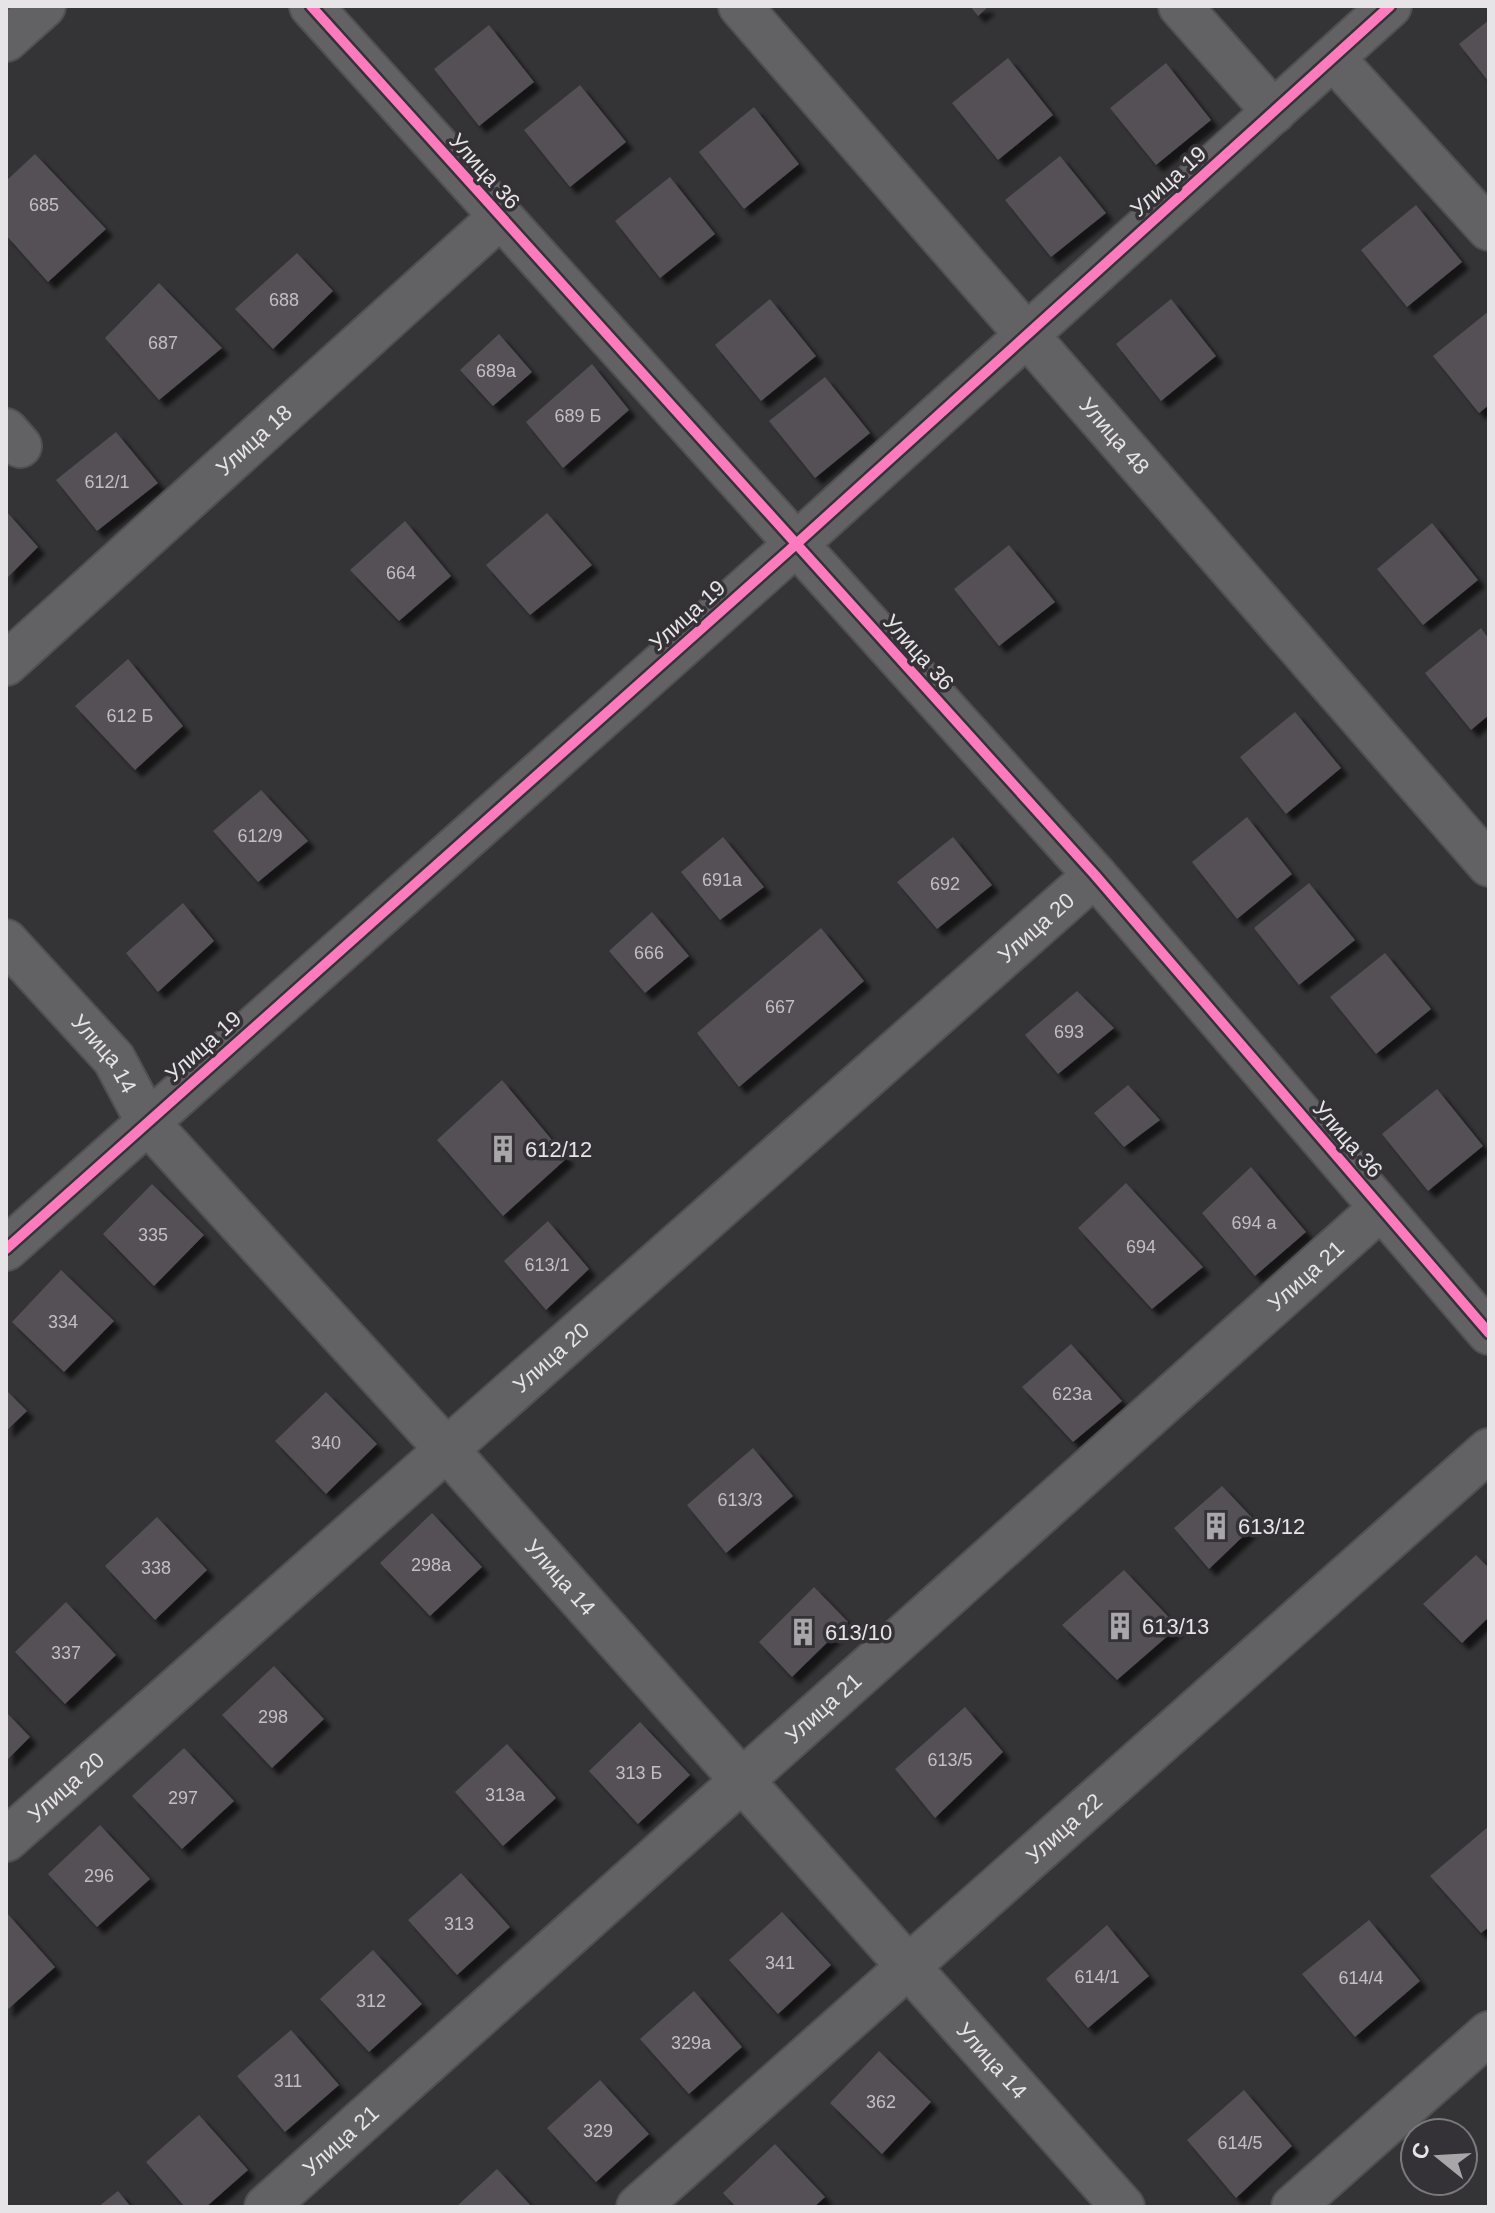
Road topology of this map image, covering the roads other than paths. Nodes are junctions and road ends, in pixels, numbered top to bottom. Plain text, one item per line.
1 (44, 6) edge
2 (311, 6) edge
3 (740, 6) edge
4 (1180, 6) edge
5 (1390, 6) edge
6 (6, 40) edge
7 (1333, 58) junction
8 (1274, 112) junction
9 (500, 217) junction
10 (1489, 229) edge
11 (1026, 337) junction
12 (794, 546) junction
13 (6, 664) edge
14 (1489, 865) edge
15 (1095, 875) junction
16 (6, 941) edge
17 (148, 1123) junction
18 (1381, 1208) junction
19 (6, 1249) edge
20 (1489, 1333) edge
21 (447, 1450) junction
22 (1489, 1450) edge
23 (743, 1779) junction
24 (6, 1840) edge
25 (909, 1966) junction
26 (1489, 2033) edge
27 (266, 2207) edge
28 (638, 2207) edge
29 (1123, 2207) edge
30 (1293, 2207) edge

1 - 6 street
2 - 9 street, Улица 36
3 - 11 street, Улица 48
4 - 8 street
5 - 7 street, Улица 19
7 - 8 street, Улица 19
7 - 10 street
8 - 11 street, Улица 19
9 - 12 street, Улица 36
9 - 13 street, Улица 18
11 - 12 street, Улица 19
11 - 14 street, Улица 48
12 - 15 street, Улица 36
12 - 17 street, Улица 19
15 - 18 street, Улица 36
15 - 21 street, Улица 20
16 - 17 street, Улица 14
17 - 19 street, Улица 19
17 - 21 street, Улица 14
18 - 20 street, Улица 36
18 - 23 street, Улица 21
21 - 23 street, Улица 14
21 - 24 street, Улица 20
22 - 25 street, Улица 22
23 - 25 street, Улица 14
23 - 27 street, Улица 21
25 - 28 street, Улица 22
25 - 29 street, Улица 14
26 - 30 street

